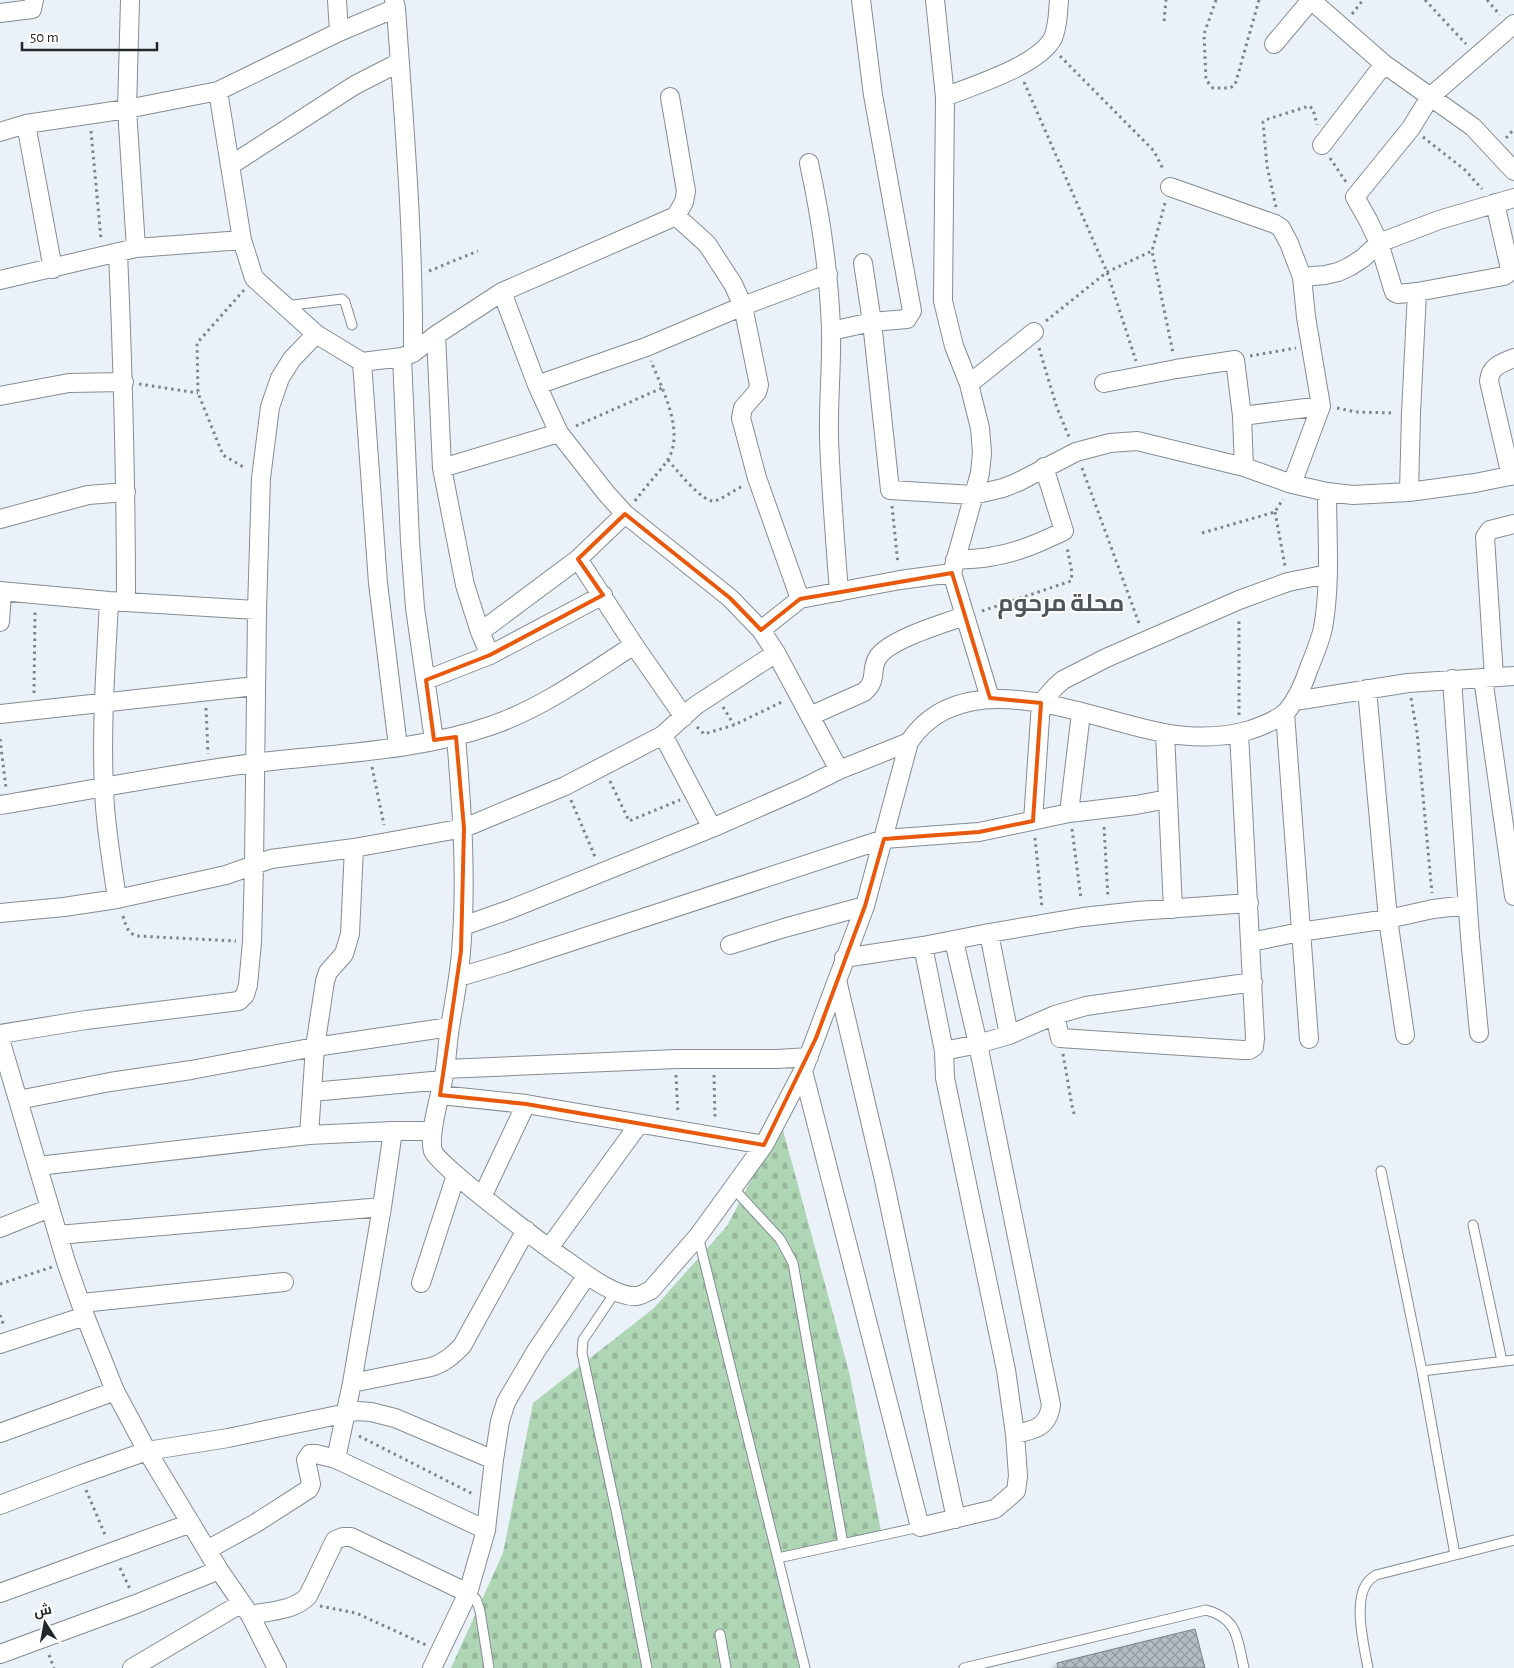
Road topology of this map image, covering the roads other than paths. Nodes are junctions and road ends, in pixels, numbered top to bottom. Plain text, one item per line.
1 (34, 0) edge
2 (130, 0) edge
3 (337, 0) edge
4 (861, 0) edge
5 (935, 0) edge
6 (1059, 0) edge
7 (1311, 0) edge
8 (395, 4) edge
9 (0, 12) edge
10 (1514, 24) edge
11 (339, 32) junction
12 (1274, 44) dead end
13 (400, 62) junction
14 (1384, 64) junction
15 (218, 91) junction
16 (670, 97) dead end
17 (946, 97) junction
18 (1430, 97) junction
19 (127, 109) junction
20 (26, 124) junction
21 (0, 132) edge
22 (1322, 145) road end
23 (809, 163) dead end
24 (231, 165) junction
25 (1514, 171) edge
26 (1170, 187) road end
27 (1514, 198) edge
28 (1495, 203) junction
29 (676, 216) junction
30 (242, 240) junction
31 (1379, 243) junction
32 (136, 248) junction
33 (110, 254) junction
34 (863, 263) dead end
35 (52, 269) junction
36 (828, 274) junction
37 (1302, 276) junction
38 (0, 280) edge
39 (502, 292) junction
40 (1417, 292) junction
41 (285, 306) junction
42 (743, 306) junction
43 (872, 322) junction
44 (352, 325) dead end
45 (831, 331) junction
46 (1034, 332) road end
47 (316, 334) junction
48 (436, 335) junction
49 (408, 355) junction
50 (1514, 358) edge
51 (362, 362) junction
52 (124, 382) junction
53 (1104, 382) dead end
54 (969, 384) junction
55 (536, 385) junction
56 (0, 396) edge
57 (1321, 406) junction
58 (1242, 416) junction
59 (559, 433) junction
60 (1244, 466) junction
61 (1044, 467) junction
62 (442, 468) junction
63 (1512, 475) edge
64 (1292, 484) junction
65 (126, 492) junction
66 (1327, 492) junction
67 (1409, 492) junction
68 (973, 495) junction
69 (625, 514) junction
70 (0, 519) edge
71 (1514, 524) edge
72 (578, 558) junction
73 (953, 567) junction
74 (1328, 574) junction
75 (1, 592) edge
76 (839, 592) junction
77 (603, 595) junction
78 (800, 599) junction
79 (117, 601) junction
80 (257, 610) junction
81 (964, 616) junction
82 (0, 622) edge
83 (761, 630) junction
84 (480, 632) junction
85 (634, 645) junction
86 (776, 653) junction
87 (490, 655) junction
88 (1514, 676) edge
89 (1488, 677) junction
90 (1452, 679) junction
91 (426, 680) junction
92 (255, 686) junction
93 (1366, 689) junction
94 (990, 698) junction
95 (104, 702) junction
96 (1041, 703) junction
97 (1290, 707) junction
98 (1082, 713) junction
99 (0, 714) edge
100 (810, 716) junction
101 (684, 717) junction
102 (1165, 733) junction
103 (1239, 733) junction
104 (663, 735) junction
105 (456, 737) junction
106 (434, 740) junction
107 (909, 742) junction
108 (398, 747) junction
109 (255, 763) junction
110 (839, 770) junction
111 (104, 787) junction
112 (1168, 799) junction
113 (4, 804) edge
114 (1070, 813) junction
115 (1033, 822) junction
116 (464, 828) junction
117 (712, 828) junction
118 (884, 839) junction
119 (354, 848) junction
120 (254, 865) junction
121 (1514, 896) edge
122 (117, 899) junction
123 (1249, 903) junction
124 (1467, 905) junction
125 (865, 906) junction
126 (1173, 909) junction
127 (0, 913) edge
128 (1388, 919) junction
129 (463, 926) junction
130 (1300, 932) junction
131 (989, 933) junction
132 (954, 940) junction
133 (1251, 942) junction
134 (730, 945) dead end
135 (923, 946) junction
136 (844, 958) junction
137 (459, 976) junction
138 (838, 980) junction
139 (1253, 982) junction
140 (1055, 1015) junction
141 (450, 1027) junction
142 (1479, 1033) dead end
143 (0, 1034) edge
144 (1009, 1035) junction
145 (1405, 1035) dead end
146 (0, 1039) edge
147 (1309, 1039) dead end
148 (978, 1044) junction
149 (315, 1047) junction
150 (944, 1051) junction
151 (806, 1064) junction
152 (443, 1082) junction
153 (312, 1092) junction
154 (18, 1100) junction
155 (526, 1104) junction
156 (639, 1124) junction
157 (393, 1131) junction
158 (433, 1131) junction
159 (309, 1135) junction
160 (764, 1145) junction
161 (38, 1166) junction
162 (1382, 1171) dead end
163 (456, 1176) junction
164 (734, 1189) junction
165 (483, 1195) junction
166 (382, 1207) junction
167 (50, 1208) junction
168 (1473, 1226) dead end
169 (0, 1228) edge
170 (526, 1230) junction
171 (58, 1235) junction
172 (698, 1236) junction
173 (549, 1248) junction
174 (587, 1275) junction
175 (284, 1282) dead end
176 (421, 1283) dead end
177 (616, 1291) junction
178 (84, 1310) junction
179 (0, 1344) edge
180 (1514, 1360) edge
181 (1502, 1361) junction
182 (1422, 1371) junction
183 (352, 1383) junction
184 (115, 1390) junction
185 (345, 1420) junction
186 (0, 1433) edge
187 (1015, 1434) junction
188 (147, 1451) junction
189 (336, 1459) junction
190 (494, 1460) junction
191 (0, 1505) edge
192 (956, 1518) junction
193 (190, 1523) junction
194 (920, 1527) junction
195 (486, 1530) junction
196 (1514, 1540) edge
197 (843, 1544) junction
198 (207, 1550) junction
199 (1455, 1555) junction
200 (778, 1558) junction
201 (219, 1570) junction
202 (0, 1593) edge
203 (468, 1593) junction
204 (246, 1609) junction
205 (720, 1634) dead end
206 (0, 1654) edge
207 (132, 1668) edge
208 (277, 1668) edge
209 (432, 1668) edge
210 (489, 1668) edge
211 (647, 1668) edge
212 (726, 1668) edge
213 (805, 1668) edge
214 (964, 1668) edge
215 (1244, 1668) edge
216 (1368, 1668) edge

1 - 9 street
2 - 19 street
3 - 11 street
4 - 43 street
5 - 17 street
6 - 17 street
7 - 12 street
7 - 14 street
8 - 11 street
8 - 13 street
10 - 18 street
11 - 15 street
13 - 24 street
13 - 49 street
14 - 18 street
14 - 22 street
15 - 19 street
15 - 24 street
16 - 29 street
17 - 54 street
18 - 25 street
18 - 31 street
19 - 20 street
19 - 32 street
20 - 21 street
20 - 35 street
23 - 36 street
24 - 30 street
26 - 37 street
27 - 28 street
28 - 31 street
28 - 40 street
29 - 39 street
29 - 42 street
30 - 32 street
30 - 41 street
31 - 37 street
31 - 40 street
32 - 33 street
33 - 35 street
33 - 52 street
34 - 43 street
35 - 38 street
36 - 42 street
36 - 45 street
37 - 57 street
39 - 48 street
39 - 55 street
40 - 67 street
41 - 44 lane
41 - 47 street
42 - 55 street
42 - 78 street
43 - 45 street
43 - 68 street
45 - 76 street
46 - 54 street
47 - 51 street
47 - 80 street
48 - 49 street
48 - 62 street
49 - 51 street
49 - 91 street
50 - 63 street
51 - 108 street
52 - 56 street
52 - 65 street
53 - 58 street
54 - 68 street
55 - 59 street
57 - 58 street
57 - 64 street
58 - 60 street
59 - 62 street
59 - 69 street
60 - 61 street
60 - 64 street
61 - 68 street
61 - 73 street
62 - 84 street
63 - 67 street
64 - 66 street
65 - 70 street
65 - 79 street
66 - 67 street
66 - 74 street
68 - 73 street
69 - 72 street
69 - 83 street
71 - 89 street
72 - 77 street
72 - 84 street
73 - 76 street
73 - 81 street
74 - 96 street
74 - 97 street
75 - 79 street
75 - 82 street
76 - 78 street
77 - 85 street
77 - 87 street
78 - 83 street
79 - 80 street
79 - 95 street
80 - 92 street
81 - 94 street
81 - 100 street
83 - 86 street
84 - 87 street
85 - 101 street
85 - 105 street
86 - 100 street
86 - 101 street
87 - 91 street
88 - 89 street
89 - 90 street
89 - 121 street
90 - 93 street
90 - 124 street
91 - 106 street
92 - 95 street
92 - 109 street
93 - 97 street
93 - 128 street
94 - 96 street
94 - 107 street
95 - 99 street
95 - 111 street
96 - 98 street
96 - 115 street
97 - 103 street
97 - 130 street
98 - 102 street
98 - 114 street
100 - 110 street
101 - 104 street
102 - 103 street
102 - 112 street
103 - 123 street
104 - 116 street
104 - 117 street
105 - 106 street
105 - 116 street
106 - 108 street
107 - 110 street
107 - 118 street
108 - 109 street
109 - 111 street
109 - 120 street
110 - 117 street
111 - 113 street
111 - 122 street
112 - 114 street
112 - 126 street
114 - 115 street
115 - 118 street
116 - 119 street
116 - 129 street
117 - 129 street
118 - 125 street
118 - 137 street
119 - 120 street
119 - 149 street
120 - 122 street
120 - 143 street
122 - 127 street
123 - 126 street
123 - 133 street
124 - 128 street
124 - 142 street
125 - 134 street
125 - 136 street
126 - 131 street
128 - 130 street
128 - 145 street
129 - 137 street
130 - 133 street
130 - 147 street
131 - 132 street
131 - 144 street
132 - 135 street
132 - 148 street
133 - 139 street
135 - 136 street
135 - 150 street
136 - 138 street
137 - 141 street
138 - 151 street
138 - 192 street
139 - 140 street
139 - 140 street
140 - 144 street
141 - 149 street
141 - 152 street
144 - 148 street
146 - 154 street
148 - 150 street
148 - 187 street
149 - 153 street
149 - 154 street
150 - 187 street
151 - 152 street
151 - 160 street
151 - 194 street
152 - 153 street
152 - 155 street
152 - 158 street
153 - 159 street
154 - 161 street
155 - 156 street
155 - 165 street
156 - 160 street
156 - 173 street
157 - 158 street
157 - 159 street
157 - 166 street
158 - 163 street
159 - 161 street
160 - 164 street
161 - 167 street
162 - 182 lane
163 - 165 street
163 - 176 street
164 - 172 street
164 - 197 lane
165 - 170 street
166 - 171 street
166 - 183 street
167 - 169 street
167 - 171 street
168 - 181 lane
170 - 173 street
170 - 183 street
171 - 178 street
172 - 177 street
172 - 200 lane
173 - 174 street
174 - 177 street
174 - 190 street
175 - 178 street
177 - 211 lane
178 - 179 street
178 - 184 street
180 - 181 lane
181 - 182 lane
182 - 199 lane
183 - 185 street
184 - 186 street
184 - 188 street
185 - 188 street
185 - 189 street
185 - 190 street
187 - 192 street
188 - 191 street
188 - 193 street
189 - 195 street
189 - 198 street
190 - 195 street
192 - 194 street
193 - 198 street
193 - 202 street
194 - 197 lane
195 - 203 street
196 - 199 lane
197 - 200 lane
198 - 201 street
199 - 216 lane
200 - 213 lane
201 - 204 street
201 - 206 street
203 - 204 street
203 - 209 street
203 - 210 lane
204 - 207 street
204 - 208 street
205 - 212 lane
214 - 215 lane

